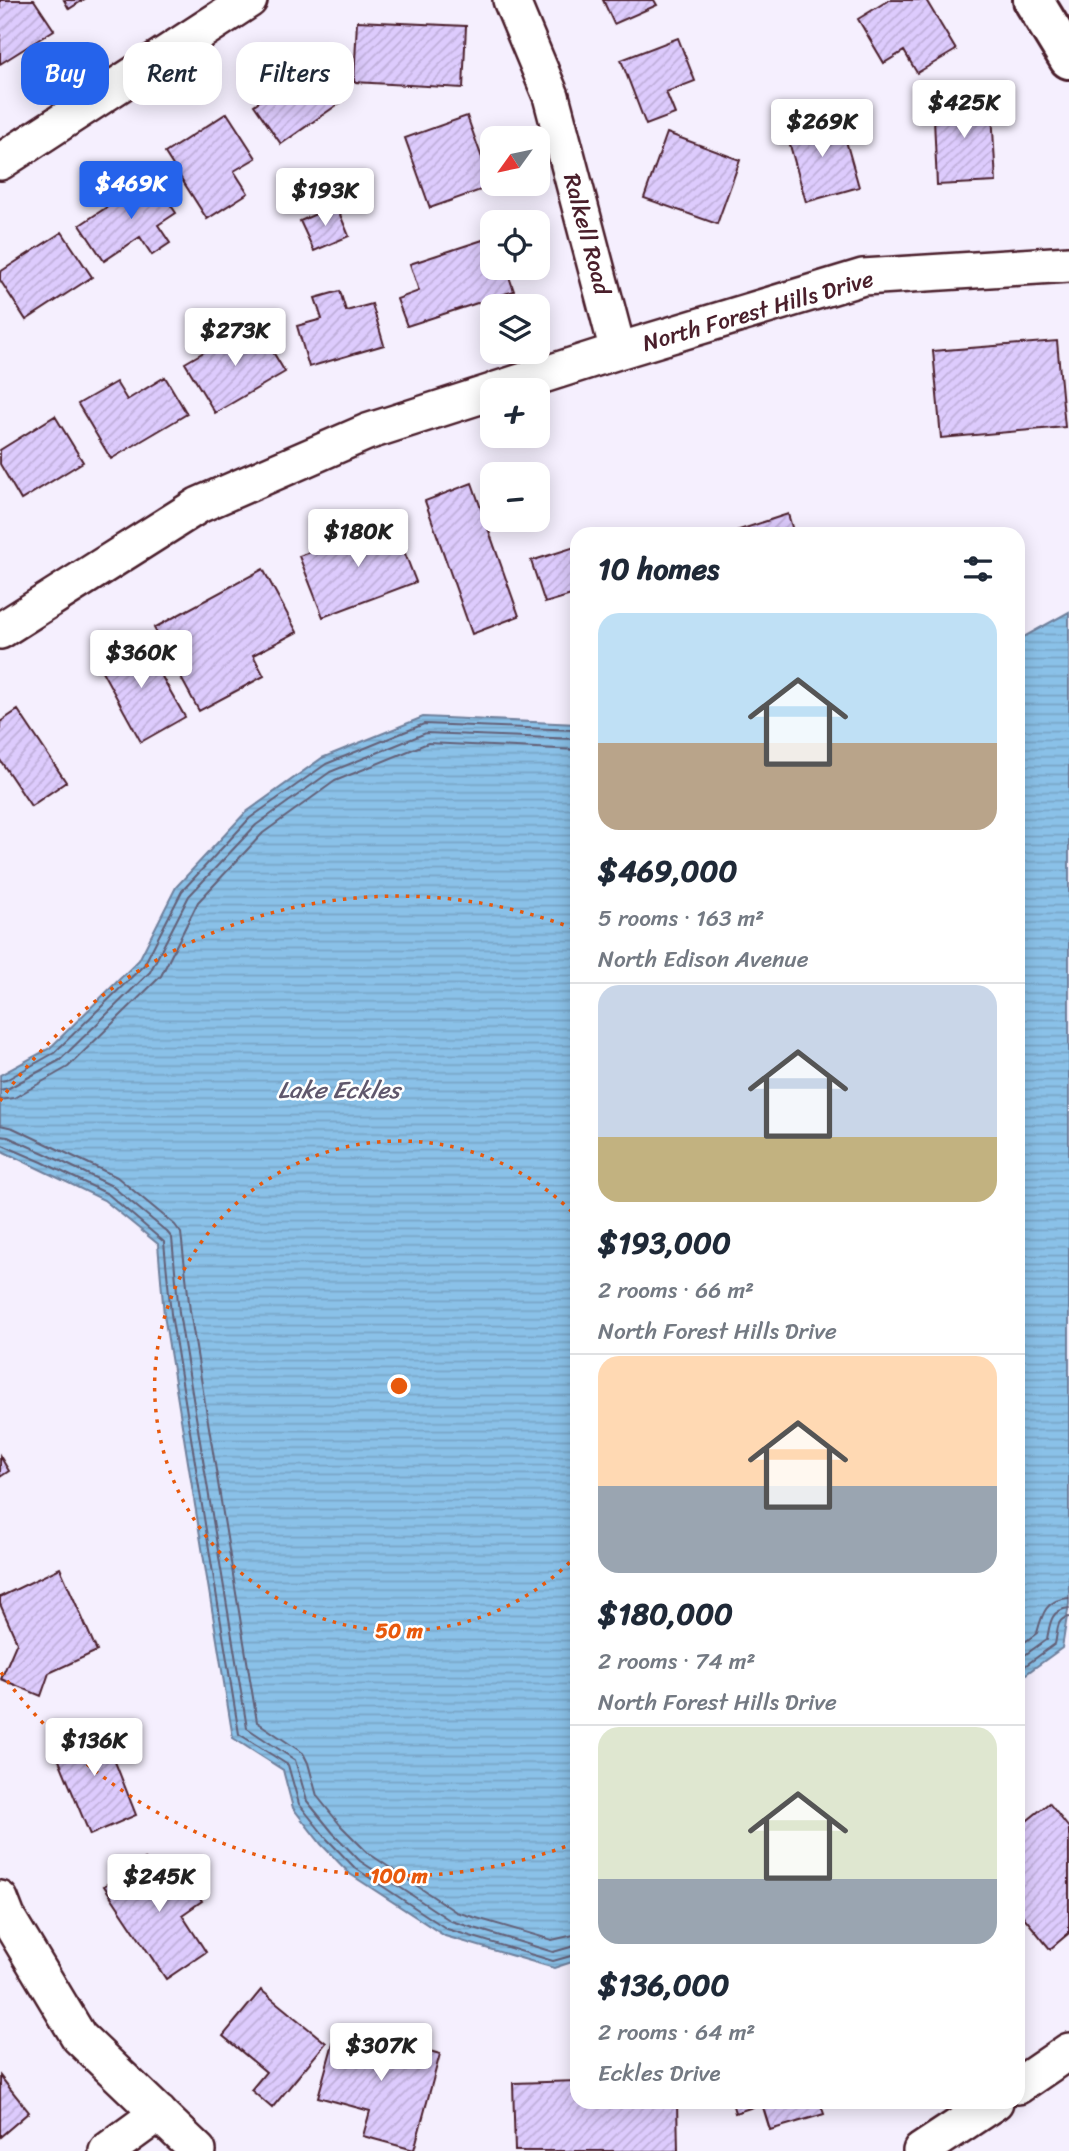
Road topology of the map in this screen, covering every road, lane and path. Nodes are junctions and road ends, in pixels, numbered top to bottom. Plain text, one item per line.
1 (249, 0) edge
2 (511, 0) edge
3 (1033, 0) edge
4 (1069, 59) edge
5 (0, 162) edge
6 (1069, 264) edge
7 (618, 351) junction
8 (534, 378) edge
9 (480, 396) edge
10 (0, 631) edge
11 (0, 1899) edge
12 (1069, 2051) edge
13 (1025, 2081) edge
14 (984, 2109) edge
15 (159, 2113) junction
16 (107, 2151) edge
17 (198, 2151) edge
18 (921, 2151) edge

1 - 5 street
2 - 7 street, Ralkell Road
3 - 4 street
6 - 7 street, North Forest Hills Drive
7 - 8 street, North Forest Hills Drive
9 - 10 street, North Forest Hills Drive
11 - 15 street
12 - 13 street
14 - 18 street
15 - 16 street
15 - 17 street

